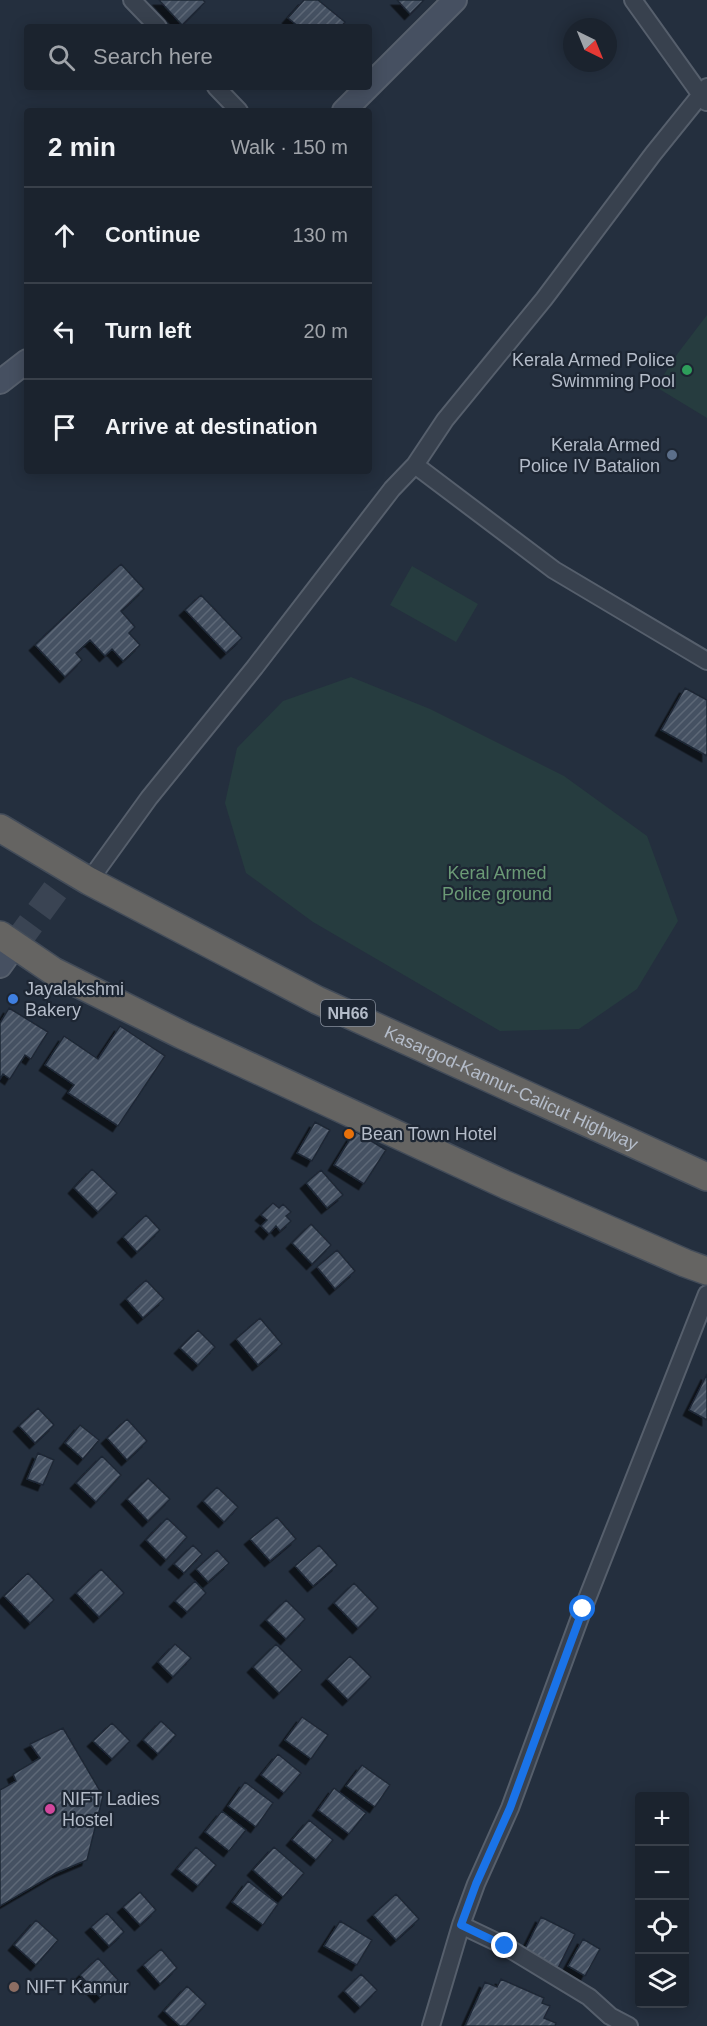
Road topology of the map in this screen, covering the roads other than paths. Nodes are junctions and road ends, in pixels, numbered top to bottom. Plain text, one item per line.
1 (132, 0) edge
2 (455, 0) edge
3 (633, 0) edge
4 (155, 24) edge
5 (372, 82) edge
6 (219, 90) edge
7 (364, 90) edge
8 (705, 95) edge
9 (236, 108) edge
10 (347, 108) edge
11 (24, 363) edge
12 (0, 382) edge
13 (415, 465) junction
14 (707, 661) edge
15 (0, 828) edge
16 (89, 881) junction
17 (5, 949) edge
18 (707, 1177) edge
19 (707, 1271) edge
20 (707, 1294) edge
21 (461, 1925) junction
22 (431, 2026) edge
23 (629, 2026) edge

1 - 4 street
2 - 5 main road
3 - 8 street
6 - 9 street
7 - 10 main road
8 - 13 street
11 - 12 main road
13 - 14 street
13 - 16 street
15 - 16 highway, Kasargod-Kannur-Calicut Highway / NH66
16 - 18 highway, Kasargod-Kannur-Calicut Highway / NH66
17 - 19 highway
20 - 21 street
21 - 22 street
21 - 23 street

